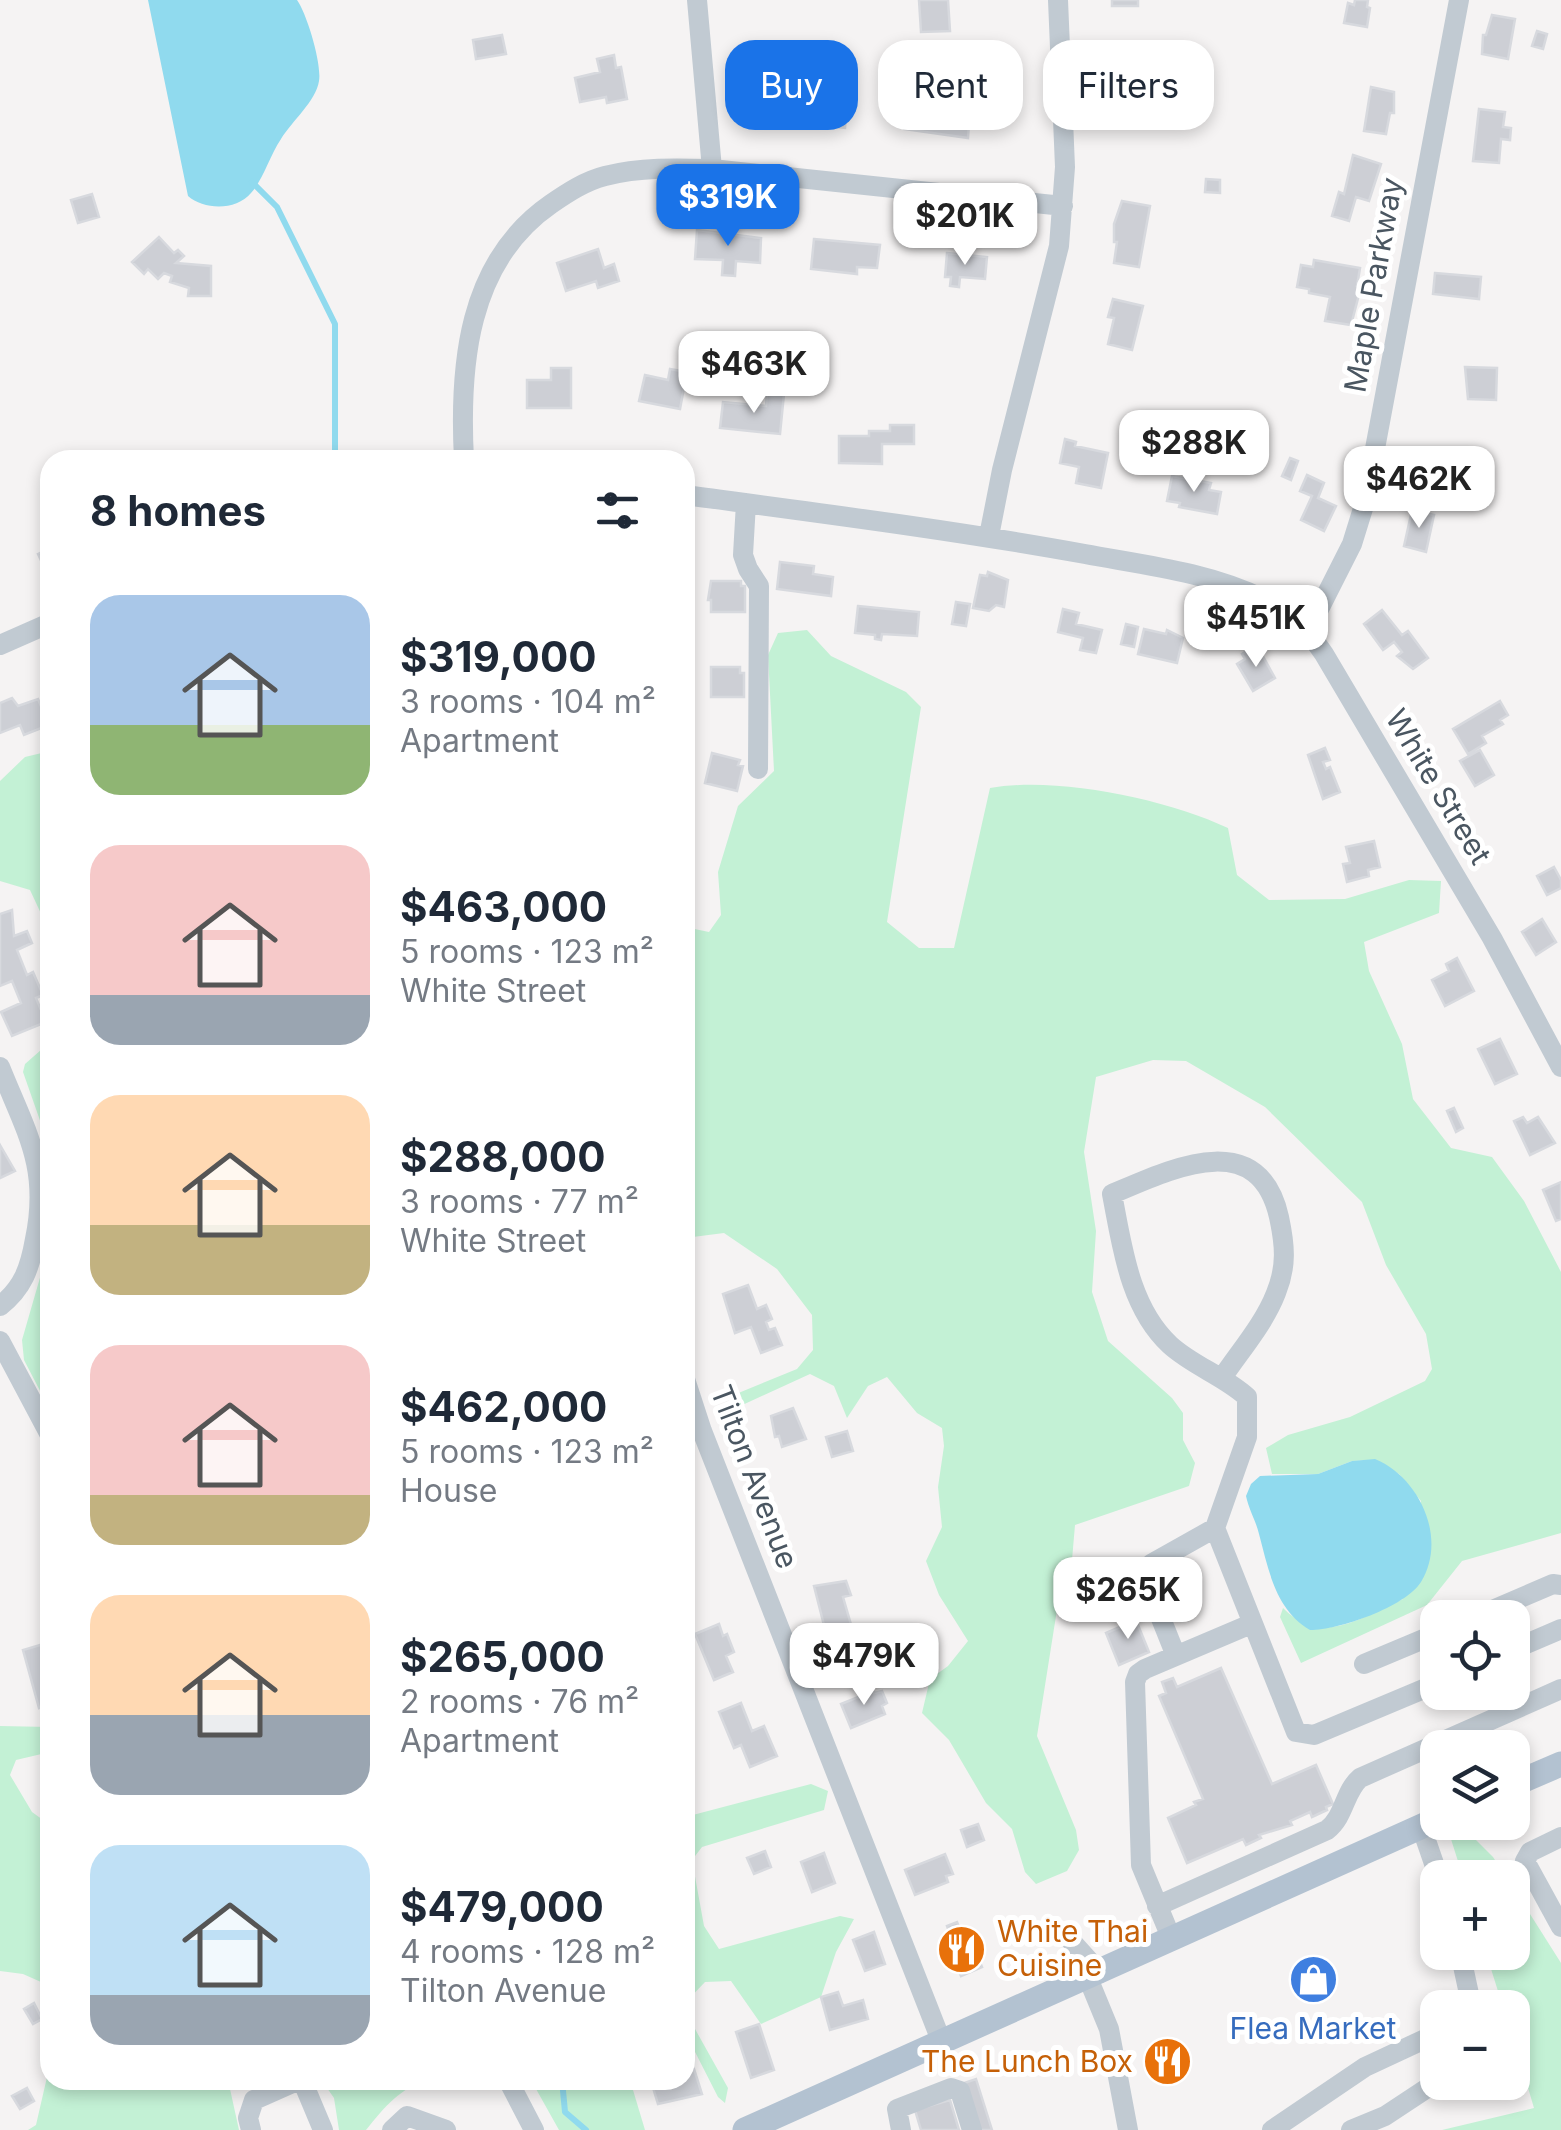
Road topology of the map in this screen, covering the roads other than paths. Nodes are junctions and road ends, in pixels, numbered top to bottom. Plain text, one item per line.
1 (698, 0) edge
2 (1058, 0) edge
3 (1458, 0) edge
4 (712, 169) junction
5 (1063, 206) junction
6 (464, 450) edge
7 (695, 496) edge
8 (746, 503) junction
9 (989, 536) junction
10 (40, 627) edge
11 (1308, 630) junction
12 (0, 645) edge
13 (758, 769) dead end
14 (0, 1067) edge
15 (1561, 1067) edge
16 (40, 1178) edge
17 (40, 1202) edge
18 (0, 1306) edge
19 (0, 1341) edge
20 (1222, 1378) junction
21 (695, 1410) edge
22 (40, 1416) edge
23 (1215, 1528) junction
24 (1561, 1585) edge
25 (1516, 1600) edge
26 (1251, 1624) junction
27 (1561, 1629) edge
28 (1420, 1641) edge
29 (1530, 1642) edge
30 (1176, 1656) junction
31 (1364, 1664) dead end
32 (1561, 1689) edge
33 (1420, 1691) edge
34 (1559, 1770) edge
35 (1530, 1779) edge
36 (1420, 1827) edge
37 (1561, 1837) edge
38 (1157, 1906) junction
39 (1561, 1927) edge
40 (1172, 1940) junction
41 (1072, 1942) dead end
42 (1094, 1976) junction
43 (1420, 2041) edge
44 (942, 2043) junction
45 (277, 2090) edge
46 (305, 2090) edge
47 (513, 2090) edge
48 (1420, 2093) edge
49 (897, 2129) edge
50 (251, 2130) edge
51 (324, 2130) edge
52 (393, 2130) edge
53 (446, 2130) edge
54 (534, 2130) edge
55 (745, 2130) edge
56 (972, 2130) edge
57 (1128, 2130) edge
58 (1272, 2130) edge
59 (1351, 2130) edge

1 - 4 street
2 - 5 street
3 - 11 street, Maple Parkway
4 - 5 street
4 - 6 street
5 - 9 street
7 - 8 street, White Street
8 - 9 street, White Street
8 - 13 street
9 - 11 street, White Street
10 - 12 street
11 - 15 street, White Street
14 - 16 street
17 - 18 street
19 - 22 street
20 - 20 street
20 - 23 street
21 - 44 street, Tilton Avenue
23 - 26 street
23 - 30 street
24 - 25 street
26 - 30 street
26 - 33 street
27 - 29 street
28 - 31 street
30 - 38 street
32 - 38 street
34 - 35 main road
36 - 40 main road
37 - 39 street
38 - 40 street
40 - 42 main road
41 - 42 street
42 - 44 main road
42 - 57 street
43 - 58 street
44 - 55 main road
45 - 50 street
46 - 51 street
47 - 54 street
48 - 59 street
49 - 56 street
52 - 53 street

